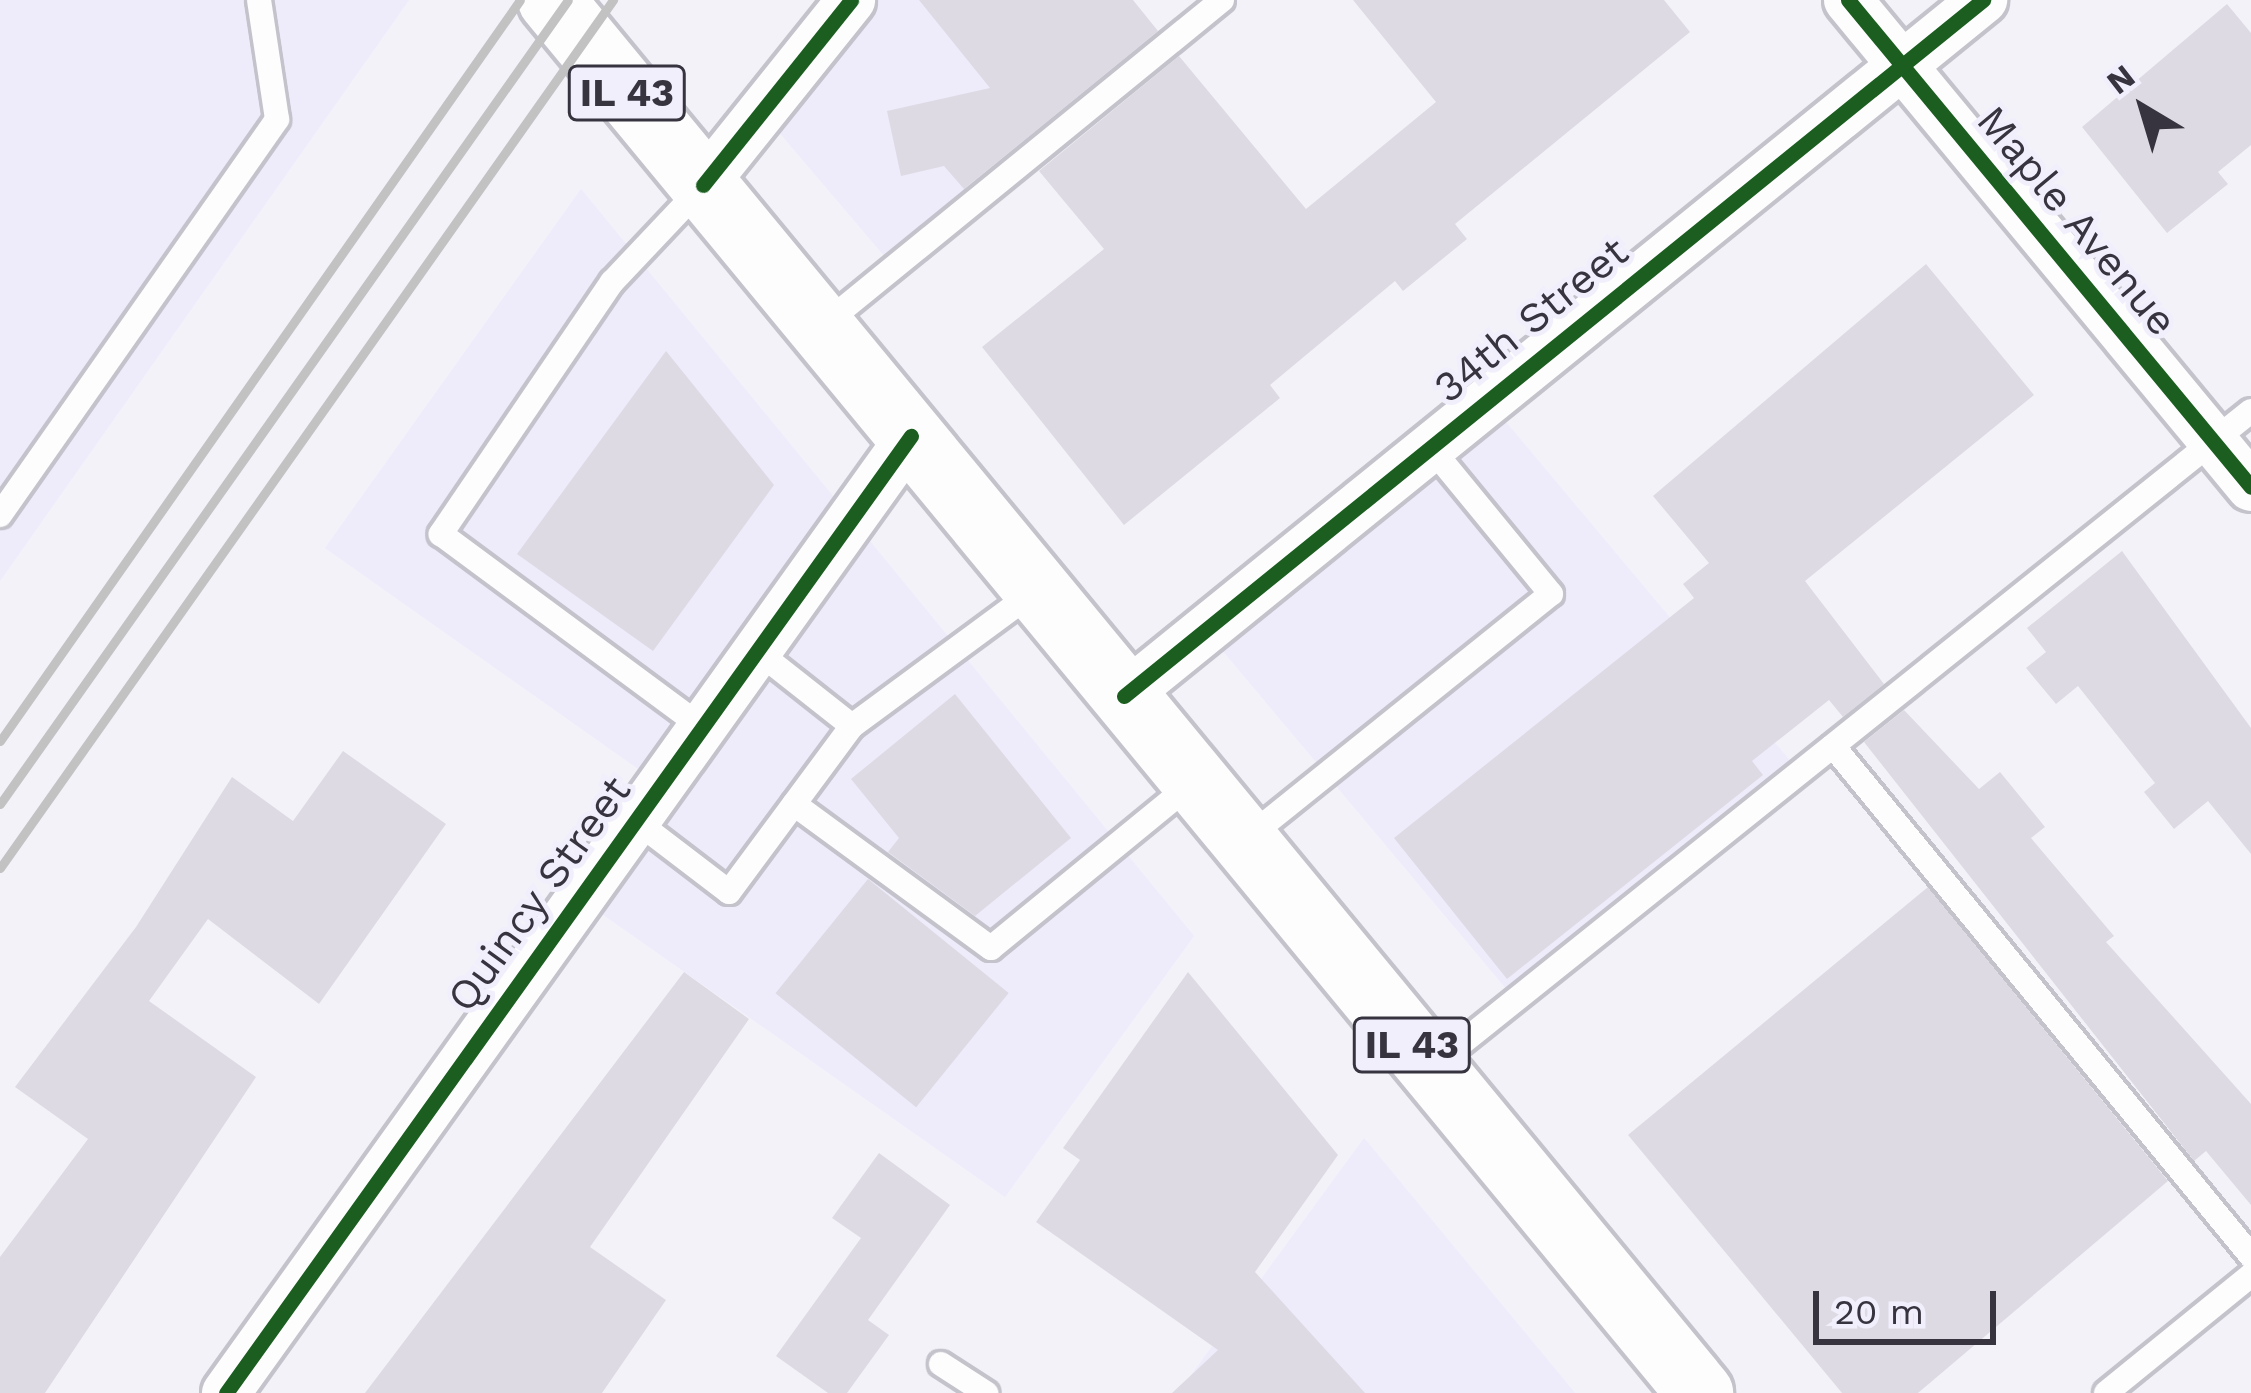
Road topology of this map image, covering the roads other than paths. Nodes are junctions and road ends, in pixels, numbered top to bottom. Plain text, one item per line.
1 (259, 0) edge
2 (550, 0) edge
3 (851, 0) edge
4 (1222, 0) edge
5 (1848, 0) edge
6 (1983, 0) edge
7 (1902, 66) junction
8 (704, 185) junction
9 (820, 327) junction
10 (2251, 411) edge
11 (911, 436) junction
12 (2213, 441) junction
13 (1431, 448) junction
14 (8, 486) edge
15 (2251, 487) edge
16 (0, 515) edge
17 (1037, 590) junction
18 (758, 651) junction
19 (1124, 696) junction
20 (851, 726) junction
21 (702, 727) junction
22 (1833, 746) junction
23 (1195, 781) junction
24 (794, 804) junction
25 (636, 821) junction
26 (1244, 840) junction
27 (1431, 1068) junction
28 (2251, 1256) edge
29 (2251, 1275) edge
30 (940, 1364) dead end
31 (226, 1393) edge
32 (986, 1393) edge
33 (1700, 1393) edge
34 (2106, 1393) edge

1 - 14 lane
2 - 8 main road, IL 43
3 - 8 street
4 - 9 lane
5 - 7 street, Maple Avenue
6 - 7 street, 34th Street
7 - 12 street, Maple Avenue
7 - 13 street, 34th Street
8 - 9 main road, IL 43
8 - 21 lane
9 - 11 main road, IL 43
10 - 12 lane
11 - 17 main road, IL 43
11 - 18 street, Quincy Street
12 - 15 street, Maple Avenue
12 - 22 lane
13 - 19 street, 34th Street
13 - 26 lane
14 - 16 lane
17 - 19 main road, IL 43
17 - 20 lane
18 - 20 lane
18 - 21 street, Quincy Street
19 - 23 main road, IL 43
20 - 24 lane
21 - 25 street, Quincy Street
22 - 27 lane
22 - 28 lane
23 - 24 lane
23 - 26 main road, IL 43
24 - 25 lane
25 - 31 street, Quincy Street
26 - 27 main road, IL 43
27 - 33 main road, IL 43
29 - 34 lane
30 - 32 lane

